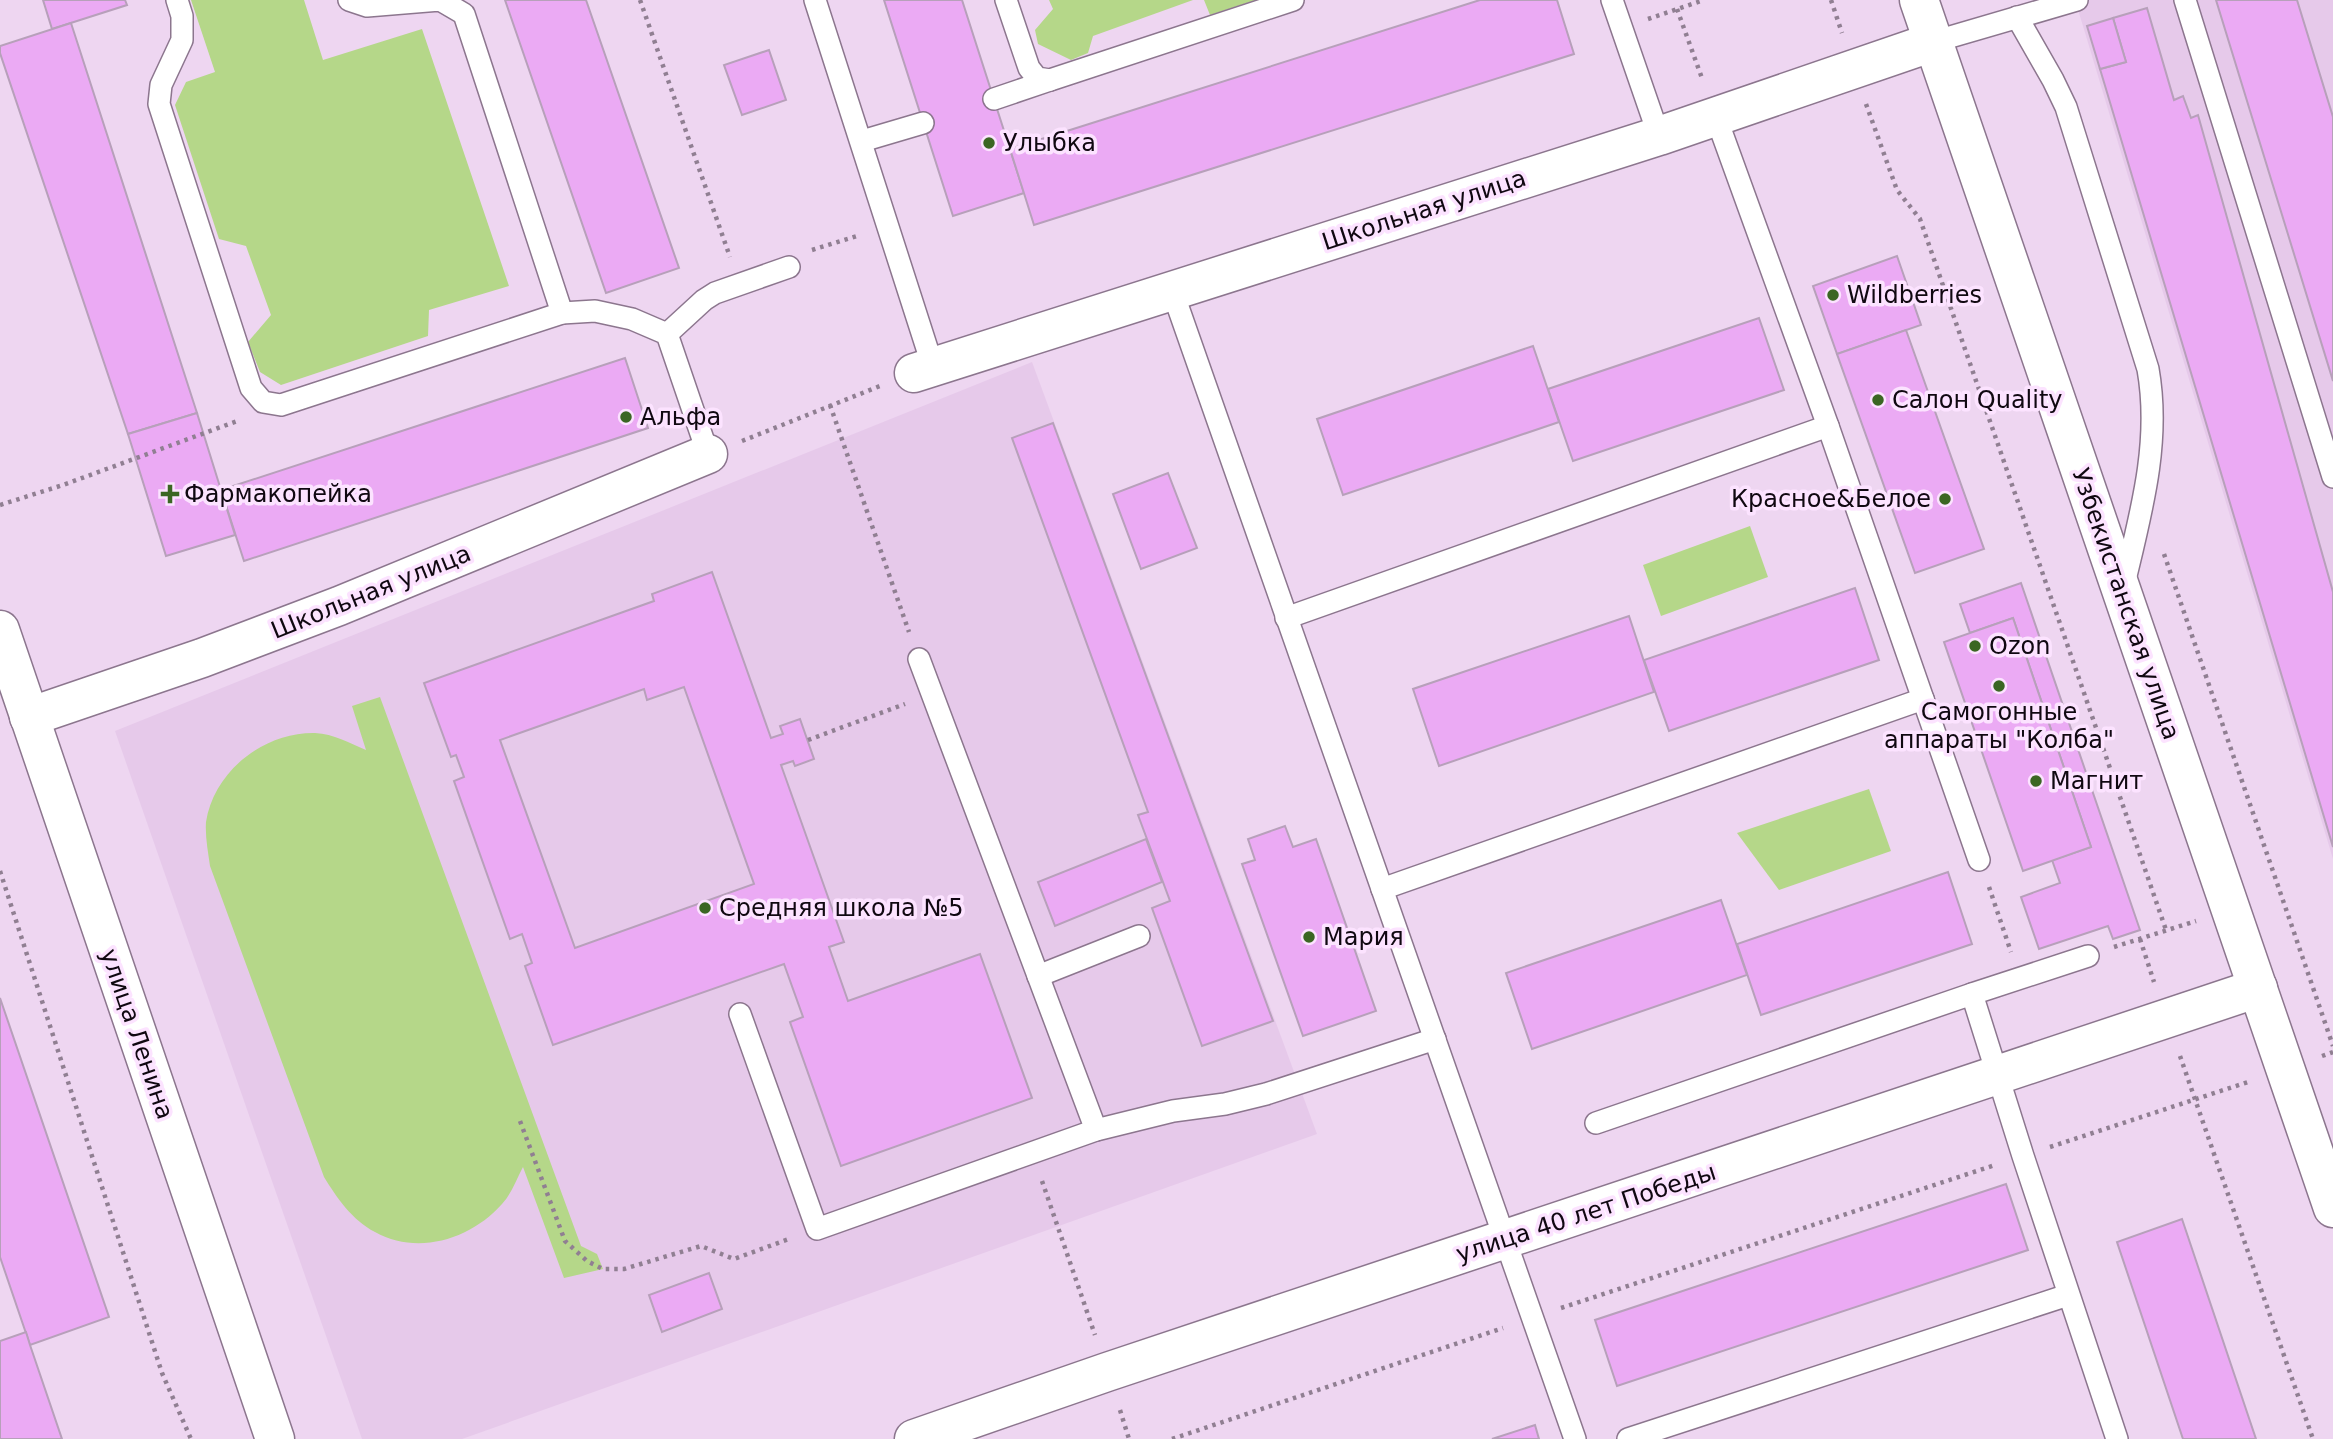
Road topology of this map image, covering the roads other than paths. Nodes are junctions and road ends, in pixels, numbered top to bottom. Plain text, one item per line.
1 (177, 0) edge
2 (349, 0) edge
3 (815, 0) edge
4 (1006, 0) edge
5 (1293, 0) edge
6 (1612, 0) edge
7 (1919, 0) edge
8 (2077, 0) edge
9 (2185, 0) edge
10 (2017, 18) junction
11 (1933, 42) junction
12 (1050, 80) junction
13 (994, 99) dead end
14 (1716, 117) junction
15 (923, 123) dead end
16 (1659, 136) junction
17 (862, 141) junction
18 (789, 267) road end
19 (1172, 290) junction
20 (562, 313) junction
21 (667, 334) junction
22 (923, 370) joint
23 (1828, 426) junction
24 (708, 454) joint
25 (2333, 477) edge
26 (2122, 593) junction
27 (1286, 618) junction
28 (0, 630) edge
29 (919, 659) road end
30 (1923, 699) junction
31 (29, 718) junction
32 (1979, 860) road end
33 (1382, 889) junction
34 (1139, 936) dead end
35 (2088, 956) road end
36 (1038, 976) junction
37 (2258, 988) junction
38 (1972, 994) junction
39 (740, 1014) dead end
40 (1435, 1039) junction
41 (1998, 1076) junction
42 (1596, 1123) dead end
43 (1096, 1130) junction
44 (2333, 1208) edge
45 (1505, 1240) junction
46 (2068, 1295) junction
47 (275, 1439) edge
48 (914, 1439) edge
49 (1575, 1439) edge
50 (1628, 1439) edge
51 (2117, 1439) edge

1 - 20 lane
2 - 20 lane
3 - 17 lane
4 - 12 lane
5 - 12 lane
6 - 16 lane
7 - 11 street, Узбекистанская улица
8 - 10 lane
9 - 25 lane
10 - 11 lane
10 - 26 lane
11 - 14 street, Школьная улица
11 - 26 street, Узбекистанская улица
12 - 13 lane
14 - 16 street, Школьная улица
14 - 23 lane
15 - 17 lane
16 - 19 street, Школьная улица
17 - 22 lane
18 - 21 lane
19 - 22 street, Школьная улица
19 - 27 lane
20 - 21 lane
21 - 24 lane
23 - 27 lane
23 - 30 lane
24 - 31 street, Школьная улица
26 - 37 street, Узбекистанская улица
27 - 33 lane
28 - 31 street, улица Ленина
29 - 36 lane
30 - 32 lane
30 - 33 lane
31 - 47 street, улица Ленина
33 - 40 lane
34 - 36 lane
35 - 38 lane
36 - 43 lane
37 - 41 street, улица 40 лет Победы
37 - 44 street, Узбекистанская улица
38 - 41 lane
38 - 42 lane
39 - 43 lane
40 - 43 lane
40 - 45 lane
41 - 45 street, улица 40 лет Победы
41 - 46 lane
45 - 48 street, улица 40 лет Победы
45 - 49 lane
46 - 50 lane
46 - 51 lane

